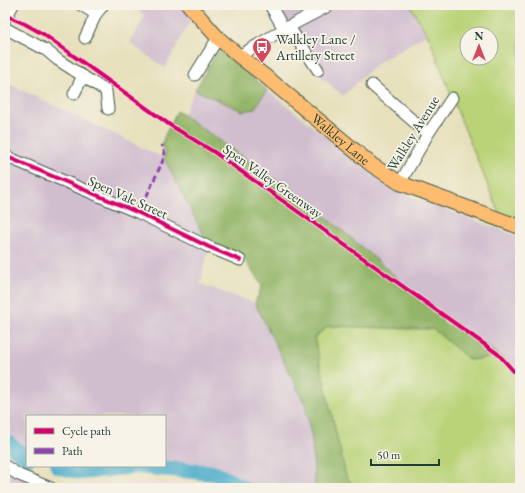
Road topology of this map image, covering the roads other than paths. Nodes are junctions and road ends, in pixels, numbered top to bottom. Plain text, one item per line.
1 (13, 5) edge
2 (81, 5) edge
3 (189, 5) edge
4 (270, 5) edge
5 (330, 5) edge
6 (100, 10) edge
7 (5, 19) edge
8 (5, 28) edge
9 (286, 28) junction
10 (85, 38) dead end
11 (218, 38) junction
12 (239, 56) junction
13 (318, 70) dead end
14 (82, 76) junction
15 (195, 76) dead end
16 (372, 85) dead end
17 (74, 94) dead end
18 (452, 98) dead end
19 (108, 109) dead end
20 (428, 134) junction
21 (5, 156) edge
22 (400, 183) junction
23 (516, 226) edge
24 (240, 260) dead end
25 (5, 466) edge
26 (51, 488) edge

1 - 7 street
2 - 6 street
3 - 11 main road, Walkley Lane
4 - 9 street
5 - 9 street
6 - 10 street
8 - 14 street
9 - 12 street
9 - 13 street
11 - 12 main road, Walkley Lane
11 - 15 street
12 - 22 main road, Walkley Lane
14 - 17 street
14 - 19 street
16 - 20 street
18 - 20 street, Walkley Avenue
20 - 22 street, Walkley Avenue
21 - 24 street, Spen Vale Street
22 - 23 main road, Walkley Lane
25 - 26 street

